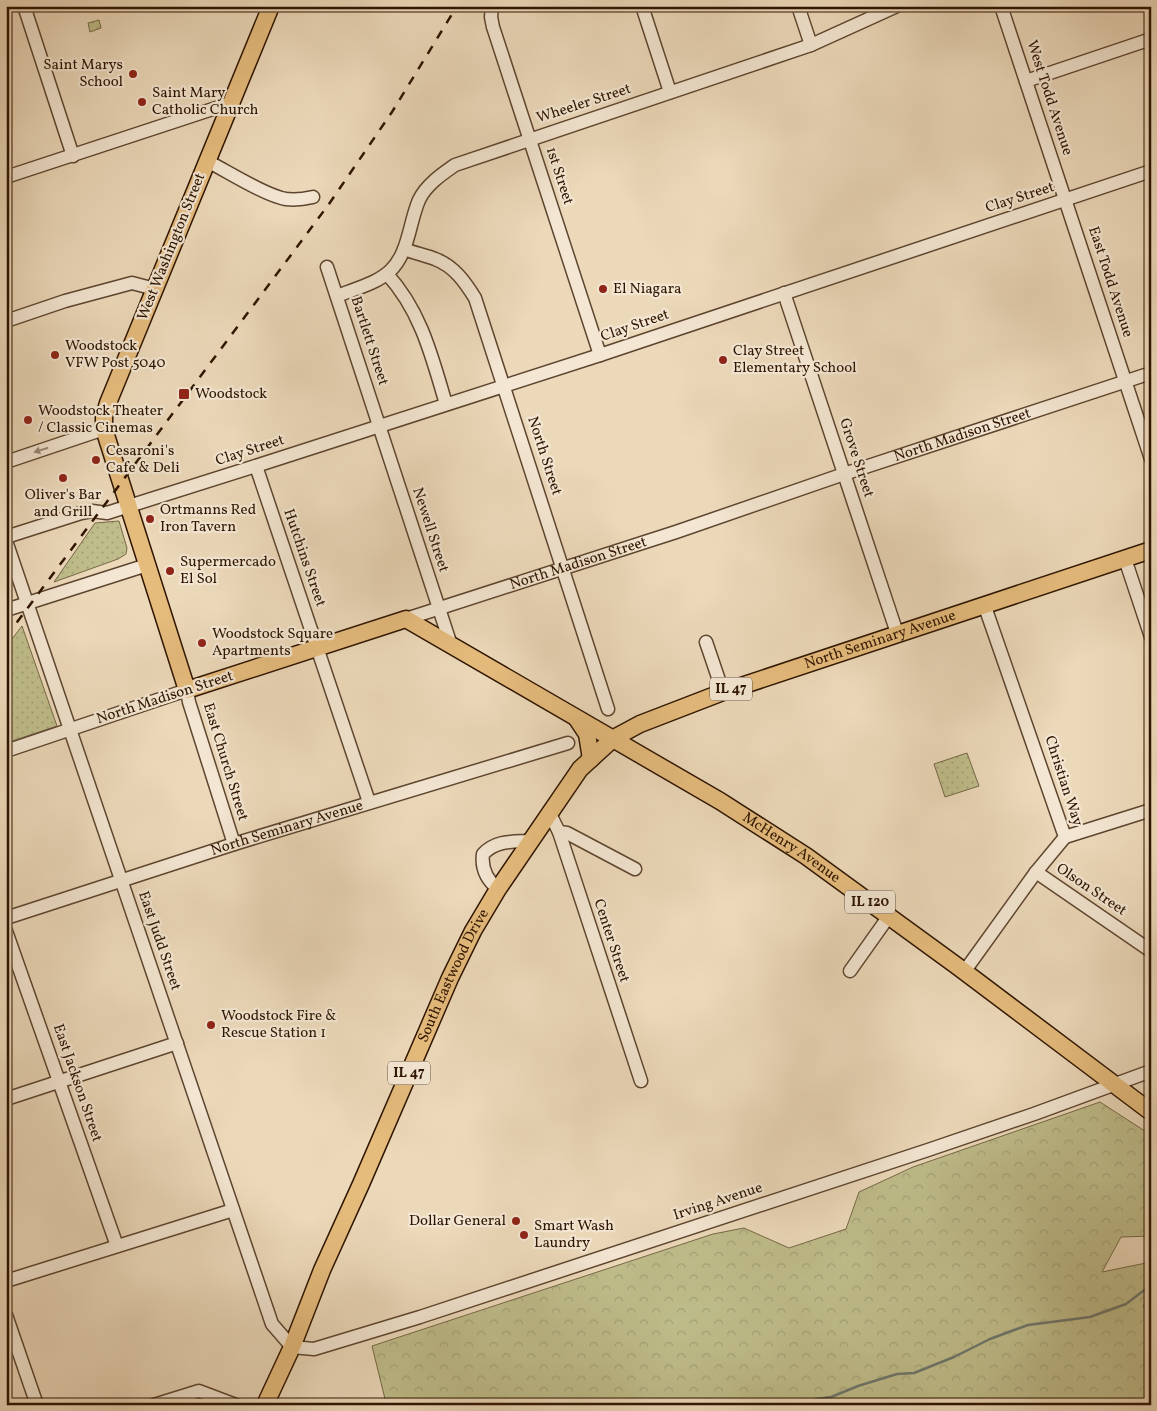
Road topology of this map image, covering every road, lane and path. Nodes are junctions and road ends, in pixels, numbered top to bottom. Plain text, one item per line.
1 (24, 6) edge
2 (271, 6) edge
3 (492, 6) edge
4 (642, 6) edge
5 (798, 6) edge
6 (897, 6) edge
7 (1001, 6) edge
8 (1151, 39) edge
9 (811, 46) junction
10 (1026, 81) junction
11 (670, 92) junction
12 (231, 103) junction
13 (530, 139) junction
14 (73, 156) junction
15 (207, 162) junction
16 (1151, 171) edge
17 (6, 177) edge
18 (313, 197) dead end
19 (1066, 200) junction
20 (404, 249) junction
21 (327, 267) dead end
22 (386, 274) junction
23 (155, 289) junction
24 (784, 293) junction
25 (337, 296) junction
26 (6, 321) edge
27 (600, 354) junction
28 (1151, 373) edge
29 (1126, 382) junction
30 (504, 385) junction
31 (446, 404) junction
32 (379, 426) junction
33 (104, 429) junction
34 (1151, 459) edge
35 (6, 462) edge
36 (256, 466) junction
37 (844, 474) junction
38 (128, 506) junction
39 (6, 539) edge
40 (1151, 550) edge
41 (1124, 558) junction
42 (147, 565) junction
43 (563, 568) junction
44 (27, 603) junction
45 (984, 604) junction
46 (439, 609) junction
47 (6, 610) edge
48 (406, 619) junction
49 (897, 633) junction
50 (1151, 637) edge
51 (706, 642) dead end
52 (451, 645) junction
53 (317, 648) junction
54 (187, 690) junction
55 (723, 692) junction
56 (608, 709) dead end
57 (574, 716) junction
58 (644, 722) junction
59 (71, 730) junction
60 (614, 738) junction
61 (568, 743) dead end
62 (6, 751) edge
63 (591, 759) junction
64 (656, 763) junction
65 (368, 802) junction
66 (1151, 810) edge
67 (549, 812) junction
68 (559, 832) junction
69 (1065, 837) junction
70 (529, 841) junction
71 (234, 844) junction
72 (635, 869) dead end
73 (1036, 872) junction
74 (121, 880) junction
75 (498, 889) junction
76 (889, 916) junction
77 (6, 918) edge
78 (6, 931) edge
79 (1149, 947) edge
80 (850, 971) dead end
81 (964, 972) junction
82 (177, 1043) junction
83 (1151, 1071) edge
84 (641, 1081) dead end
85 (60, 1082) junction
86 (1114, 1085) junction
87 (6, 1099) edge
88 (1151, 1112) edge
89 (233, 1210) junction
90 (117, 1246) junction
91 (6, 1281) edge
92 (6, 1315) edge
93 (292, 1347) junction
94 (37, 1405) edge
95 (154, 1405) edge
96 (236, 1405) edge
97 (265, 1405) edge

1 - 14 street
2 - 12 main road, West Washington Street
3 - 13 street, 1st Street
4 - 11 street
5 - 9 street
6 - 9 street, Wheeler Street
7 - 10 street, West Todd Avenue
8 - 10 street
9 - 11 street, Wheeler Street
10 - 19 street, West Todd Avenue
11 - 13 street, Wheeler Street
12 - 14 street
12 - 15 main road, West Washington Street
13 - 20 street, Wheeler Street
13 - 27 street, 1st Street
14 - 17 street
15 - 18 street
15 - 23 main road, West Washington Street
16 - 19 street, Clay Street
19 - 24 street, Clay Street
19 - 29 street, East Todd Avenue
20 - 22 street, Wheeler Street
20 - 30 street, North Street
21 - 25 street, Bartlett Street
22 - 25 street, Wheeler Street
22 - 31 street
23 - 26 street
23 - 33 main road, West Washington Street
24 - 27 street, Clay Street
24 - 37 street, Grove Street
25 - 32 street, Bartlett Street
27 - 30 street, Clay Street
28 - 29 street, North Madison Street
29 - 34 street, East Todd Avenue
29 - 37 street, North Madison Street
30 - 31 street, Clay Street
30 - 43 street, North Street
31 - 32 street, Clay Street
32 - 36 street, Clay Street
32 - 46 street, Newell Street
33 -> 35 street
33 - 38 main road, West Washington Street
36 - 38 street, Clay Street
36 - 53 street, Hutchins Street
37 - 43 street, North Madison Street
37 - 49 street, Grove Street
38 - 39 street, Clay Street
38 - 42 main road, West Washington Street
39 - 44 street, East Judd Street
40 - 41 main road, North Seminary Avenue / IL 47
41 - 45 main road, North Seminary Avenue / IL 47
41 - 50 street
42 - 44 street
42 - 54 main road, West Washington Street
43 - 46 street, North Madison Street
43 - 56 street, North Street
44 - 47 street
44 - 59 street, East Judd Street
45 - 49 main road, North Seminary Avenue / IL 47
45 - 69 street, Christian Way
46 - 48 street, North Madison Street
46 - 52 street, Newell Street
48 - 52 main road, McHenry Avenue / IL 120
48 - 53 main road, North Madison Street
49 - 55 main road, North Seminary Avenue / IL 47
51 - 55 street
52 - 57 main road, McHenry Avenue / IL 120
53 - 54 main road, North Madison Street
53 - 65 street, Hutchins Street
54 - 59 street, North Madison Street
54 - 71 street, East Church Street
55 - 58 main road, North Seminary Avenue / IL 47
57 - 60 main road, McHenry Avenue / IL 120
57 - 63 main road
58 - 60 main road, North Seminary Avenue / IL 47
58 - 64 main road
59 - 62 street, North Madison Street
59 - 74 street, East Judd Street
60 - 63 main road, South Eastwood Drive / IL 47
60 - 64 main road, McHenry Avenue / IL 120
61 - 65 street, North Seminary Avenue
63 - 67 main road, South Eastwood Drive / IL 47
64 - 76 main road, McHenry Avenue / IL 120
65 - 71 street, North Seminary Avenue
66 - 69 street
67 - 68 street, Center Street
67 - 70 main road, South Eastwood Drive / IL 47
68 - 72 street
68 - 84 street, Center Street
69 - 73 street, Christian Way
70 - 75 main road, South Eastwood Drive / IL 47
70 - 75 street
71 - 74 street, North Seminary Avenue
73 - 79 street, Olson Street
73 - 81 street, Christian Way
74 - 77 street, North Seminary Avenue
74 - 82 street, East Judd Street
75 - 93 main road, South Eastwood Drive / IL 47
76 - 80 street
76 - 81 main road, McHenry Avenue / IL 120
78 - 85 street, East Jackson Street
81 - 86 main road, McHenry Avenue / IL 120
82 - 85 street
82 - 89 street, East Judd Street
83 - 86 street, Irving Avenue
85 - 87 street
85 - 90 street, East Jackson Street
86 - 88 main road, McHenry Avenue / IL 120
86 - 93 street, Irving Avenue
89 - 90 street
89 - 93 street, East Judd Street
90 - 91 street
92 - 94 street
93 - 97 main road, South Eastwood Drive / IL 47
95 - 96 street

